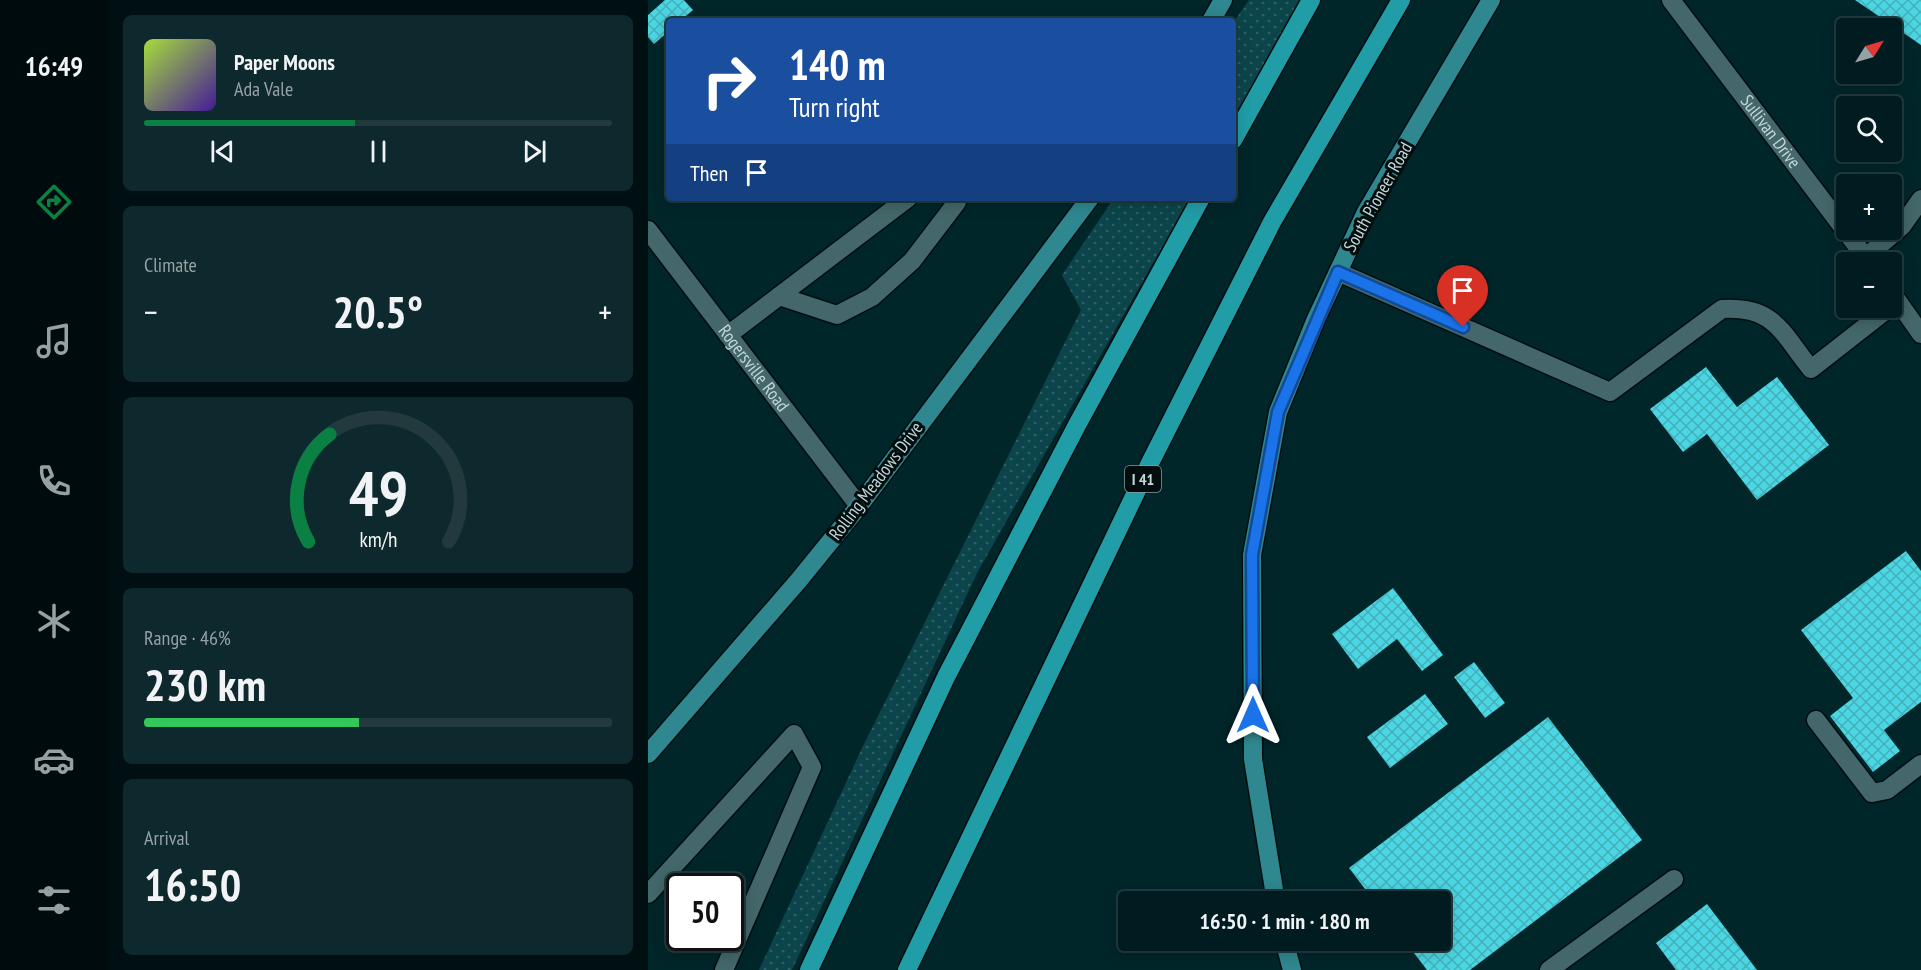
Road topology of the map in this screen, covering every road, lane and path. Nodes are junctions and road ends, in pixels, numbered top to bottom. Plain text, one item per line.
1 (1223, 0) edge
2 (1311, 0) edge
3 (1401, 0) edge
4 (1491, 0) edge
5 (1671, 0) edge
6 (1213, 18) edge
7 (1236, 135) edge
8 (1921, 199) edge
9 (904, 201) edge
10 (957, 201) edge
11 (1088, 201) edge
12 (1199, 201) edge
13 (648, 230) edge
14 (1862, 252) edge
15 (1876, 252) edge
16 (1338, 272) junction
17 (780, 296) junction
18 (1902, 312) edge
19 (1872, 318) edge
20 (1921, 334) edge
21 (728, 335) junction
22 (859, 506) junction
23 (1816, 720) dead end
24 (648, 754) edge
25 (1921, 764) edge
26 (1674, 879) dead end
27 (1274, 891) edge
28 (648, 894) edge
29 (1287, 951) edge
30 (724, 970) edge
31 (809, 970) edge
32 (907, 970) edge
33 (1292, 970) edge
34 (1549, 970) edge

1 - 6 main road
2 - 7 highway
3 - 32 highway, I 41
4 - 16 main road, South Pioneer Road
5 - 14 street, Sullivan Drive
8 - 15 street
9 - 17 street
10 - 17 street
11 - 22 main road, Rolling Meadows Drive
12 - 31 highway
13 - 21 street, Rogersville Road
16 - 19 street
16 - 27 main road, South Pioneer Road
17 - 21 street
18 - 20 street
21 - 22 street, Rogersville Road
22 - 24 main road, Rolling Meadows Drive
23 - 25 street
26 - 34 street
28 - 30 street
29 - 33 main road

